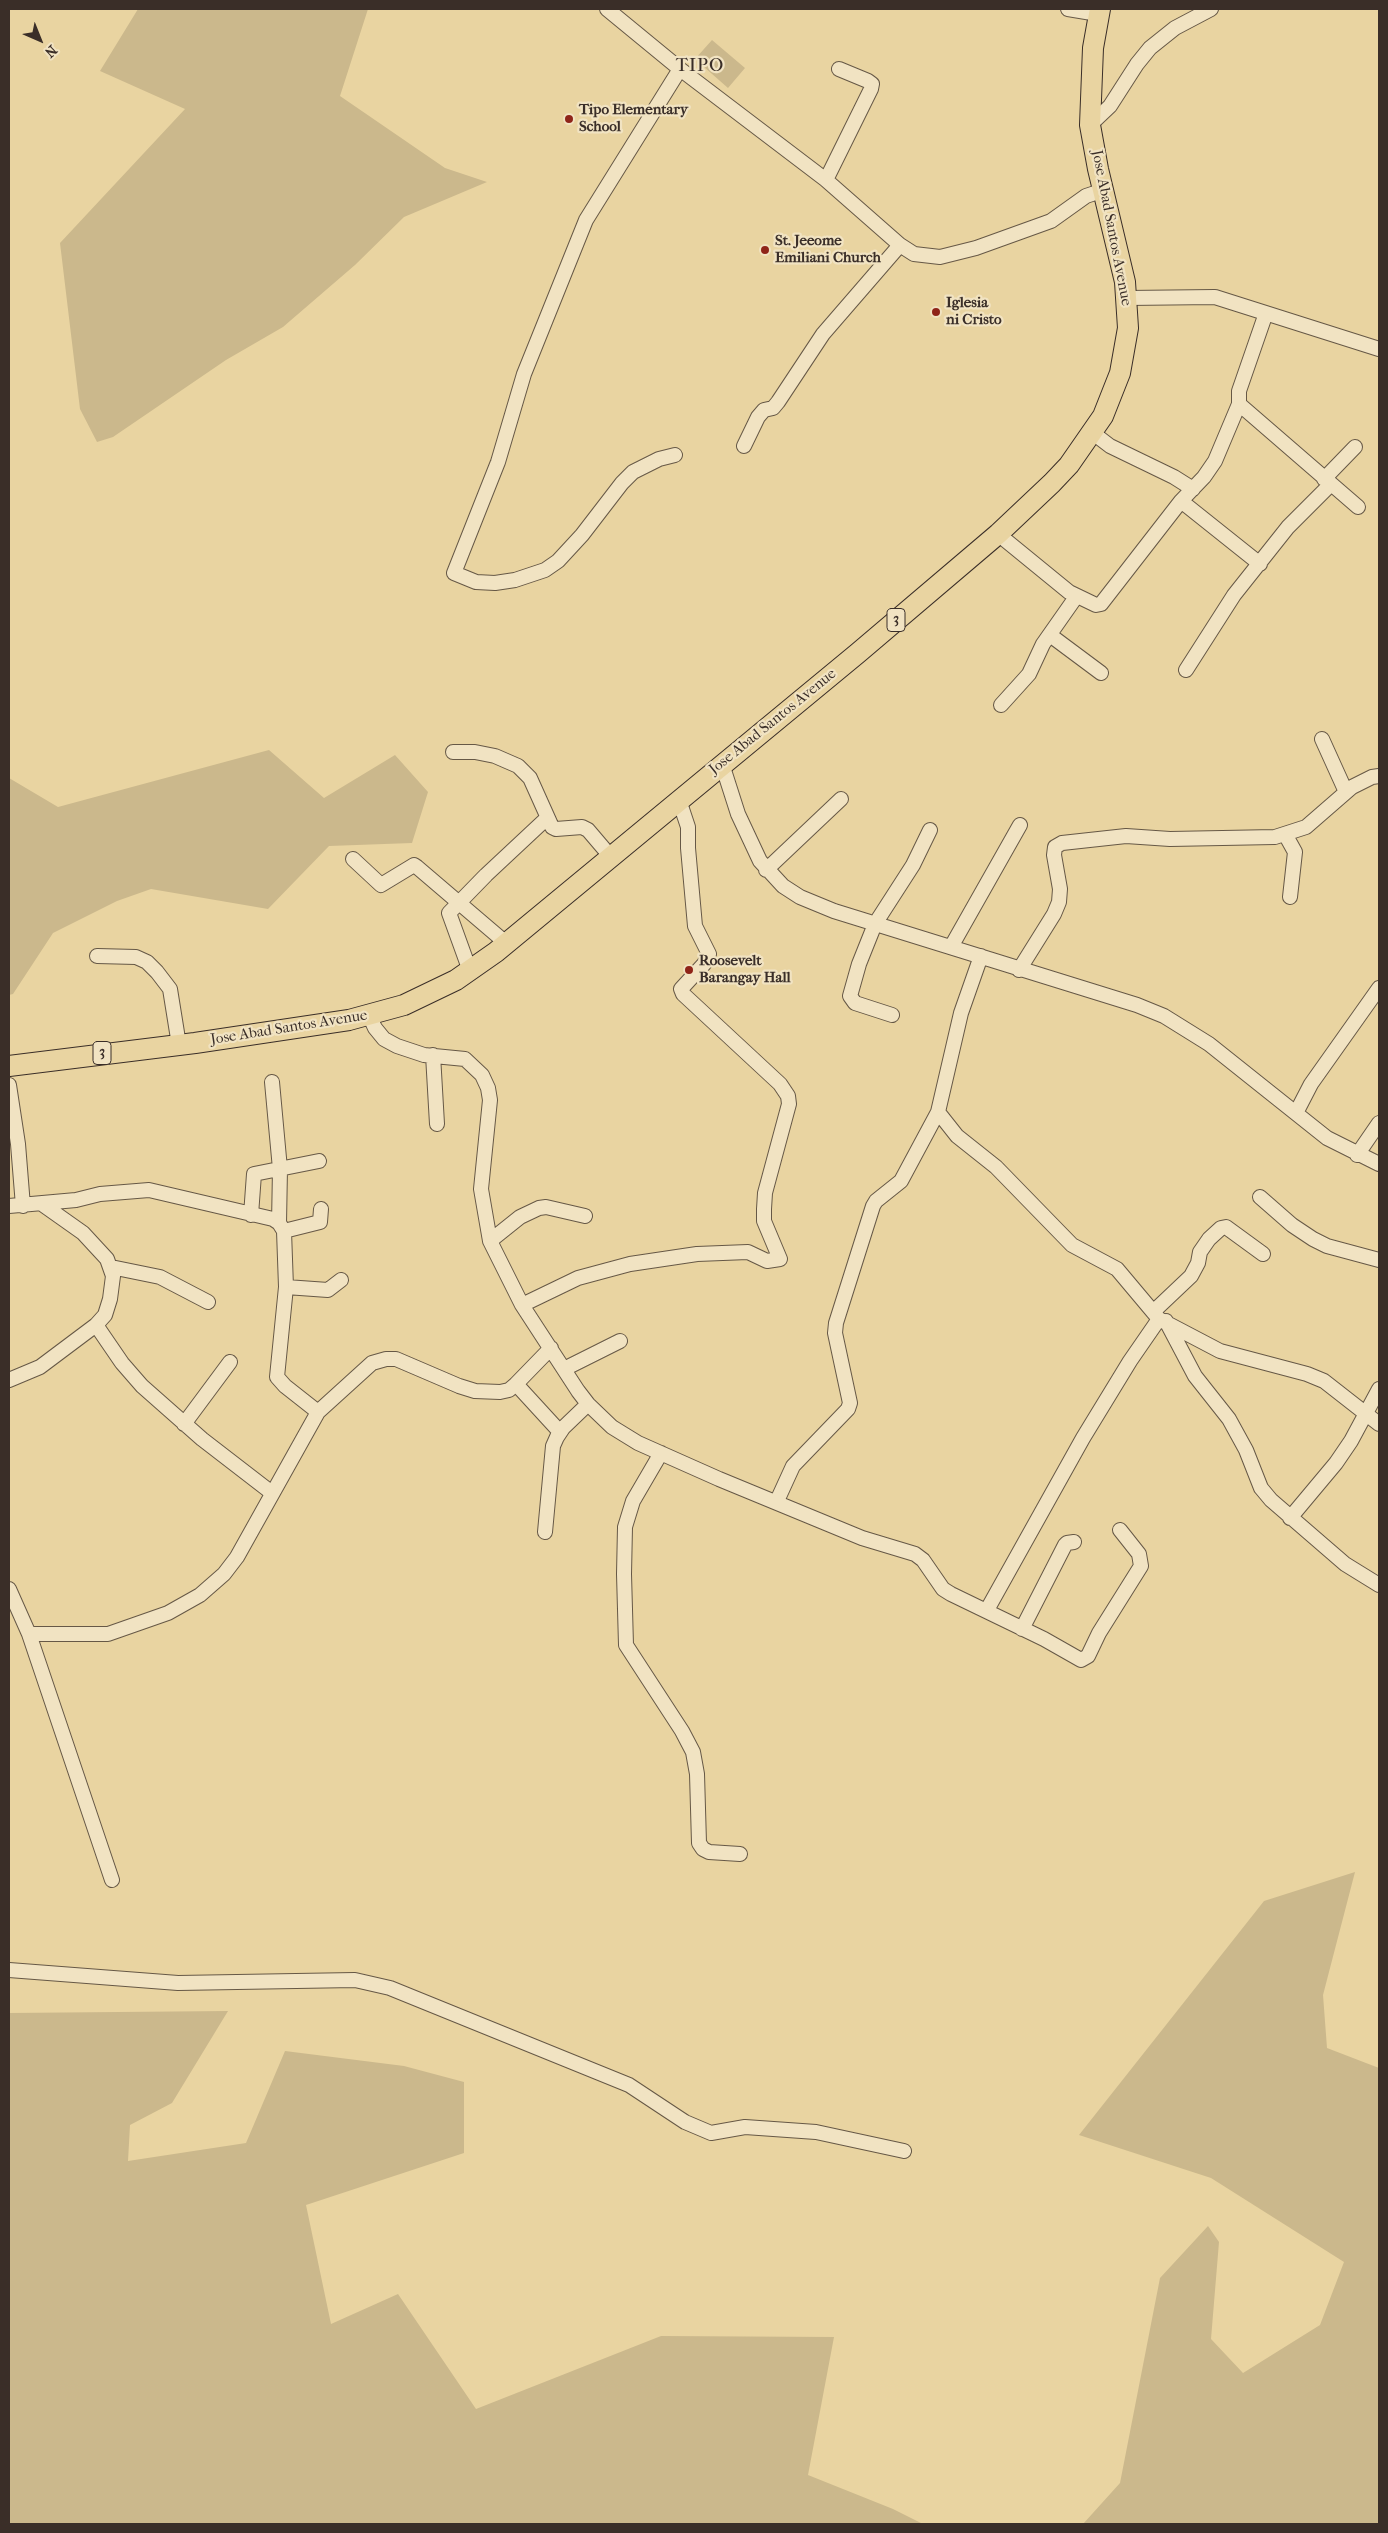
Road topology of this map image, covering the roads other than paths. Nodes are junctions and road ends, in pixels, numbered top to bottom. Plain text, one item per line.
1 (607, 9) edge
2 (1068, 9) edge
3 (1211, 9) edge
4 (1099, 11) edge
5 (680, 68) junction
6 (839, 69) dead end
7 (1090, 124) junction
8 (826, 180) junction
9 (1104, 190) junction
10 (900, 245) junction
11 (1127, 298) junction
12 (1266, 313) junction
13 (1379, 349) edge
14 (1239, 404) junction
15 (1093, 433) junction
16 (744, 446) dead end
17 (1355, 447) dead end
18 (675, 455) dead end
19 (1327, 482) junction
20 (1193, 489) junction
21 (1180, 501) junction
22 (1358, 508) dead end
23 (998, 534) junction
24 (1260, 564) junction
25 (1076, 597) junction
26 (1050, 635) junction
27 (1186, 670) dead end
28 (1101, 673) dead end
29 (1001, 705) dead end
30 (1322, 739) dead end
31 (453, 752) dead end
32 (722, 764) junction
33 (1379, 776) edge
34 (1346, 792) junction
35 (841, 799) dead end
36 (678, 800) junction
37 (547, 818) junction
38 (1020, 825) dead end
39 (930, 830) dead end
40 (1285, 834) junction
41 (610, 857) junction
42 (353, 859) dead end
43 (766, 870) junction
44 (1290, 897) dead end
45 (460, 902) junction
46 (875, 924) junction
47 (506, 943) junction
48 (951, 947) junction
49 (97, 956) dead end
50 (981, 956) junction
51 (1019, 970) junction
52 (470, 971) junction
53 (1379, 988) edge
54 (892, 1015) dead end
55 (369, 1016) junction
56 (179, 1045) junction
57 (433, 1056) junction
58 (9, 1066) edge
59 (272, 1082) dead end
60 (9, 1084) edge
61 (938, 1112) junction
62 (1296, 1113) junction
63 (1379, 1123) edge
64 (438, 1124) dead end
65 (1357, 1155) junction
66 (319, 1161) dead end
67 (1379, 1164) edge
68 (280, 1169) junction
69 (1260, 1197) dead end
70 (42, 1204) junction
71 (16, 1206) edge
72 (321, 1209) dead end
73 (251, 1215) junction
74 (585, 1216) dead end
75 (281, 1227) junction
76 (490, 1241) junction
77 (1263, 1254) dead end
78 (1379, 1260) edge
79 (111, 1267) junction
80 (341, 1280) dead end
81 (286, 1287) junction
82 (208, 1302) dead end
83 (522, 1305) junction
84 (1160, 1317) junction
85 (96, 1325) junction
86 (620, 1341) dead end
87 (551, 1348) junction
88 (230, 1362) dead end
89 (564, 1369) junction
90 (9, 1380) edge
91 (516, 1384) junction
92 (1379, 1389) edge
93 (588, 1404) junction
94 (318, 1412) junction
95 (1366, 1414) junction
96 (184, 1424) junction
97 (1379, 1424) edge
98 (560, 1432) junction
99 (661, 1453) junction
100 (272, 1493) junction
101 (777, 1501) junction
102 (1290, 1518) junction
103 (1120, 1530) dead end
104 (545, 1532) dead end
105 (1074, 1542) dead end
106 (1379, 1586) edge
107 (9, 1589) edge
108 (986, 1610) junction
109 (14, 1611) edge
110 (1022, 1628) junction
111 (29, 1634) junction
112 (740, 1854) dead end
113 (112, 1880) dead end
114 (9, 1970) edge
115 (904, 2151) dead end

1 - 5 street
2 - 4 street
3 - 7 street
4 - 7 highway, Jose Abad Santos Avenue / 3
5 - 8 street
5 - 18 street
6 - 8 street
7 - 9 highway, Jose Abad Santos Avenue / 3
8 - 10 street
9 - 10 street
9 - 11 highway, Jose Abad Santos Avenue / 3
10 - 16 street
11 - 12 street
11 - 15 highway, Jose Abad Santos Avenue / 3
12 - 13 street
12 - 14 street
14 - 19 street
14 - 20 street
15 - 20 street
15 - 23 highway, Jose Abad Santos Avenue / 3
17 - 19 street
19 - 22 street
19 - 24 street
20 - 21 street
21 - 24 street
21 - 25 street
23 - 25 street
23 - 32 highway, Jose Abad Santos Avenue / 3
24 - 27 street
25 - 26 street
26 - 28 street
26 - 29 street
30 - 34 street
31 - 37 street
32 - 36 highway, Jose Abad Santos Avenue / 3
32 - 43 street
33 - 34 street
34 - 40 street
35 - 43 street
36 - 41 highway, Jose Abad Santos Avenue / 3
36 - 83 street
37 - 41 street
37 - 45 street
38 - 48 street
39 - 46 street
40 - 44 street
40 - 51 street
41 - 47 highway, Jose Abad Santos Avenue / 3
42 - 45 street
43 - 46 street
45 - 47 street
45 - 52 street
46 - 48 street
46 - 54 street
47 - 52 highway, Jose Abad Santos Avenue / 3
48 - 50 street
49 - 56 street
50 - 51 street
50 - 61 street
51 - 62 street
52 - 55 highway, Jose Abad Santos Avenue / 3
53 - 62 street
55 - 56 highway, Jose Abad Santos Avenue / 3
55 - 57 street
56 - 58 highway, Jose Abad Santos Avenue / 3
57 - 64 street
57 - 76 street
59 - 68 street
60 - 71 street
61 - 84 street
61 - 101 street
62 - 65 street
63 - 65 street
65 - 67 street
66 - 68 street
68 - 73 street
68 - 75 street
69 - 78 street
70 - 71 street
70 - 73 street
70 - 79 street
72 - 75 street
73 - 75 street
74 - 76 street
75 - 81 street
76 - 83 street
77 - 84 street
79 - 82 street
79 - 85 street
80 - 81 street
81 - 94 street
83 - 87 street
84 - 95 street
84 - 102 street
84 - 108 street
85 - 90 street
85 - 96 street
86 - 89 street
87 - 89 street
87 - 91 street
88 - 96 street
89 - 93 street
91 - 94 street
91 - 98 street
92 - 95 street
93 - 98 street
93 - 99 street
94 - 100 street
95 - 97 street
95 - 102 street
96 - 100 street
98 - 104 street
99 - 101 street
99 - 112 street
100 - 111 street
101 - 108 street
102 - 106 street
103 - 110 street
105 - 110 street
107 - 109 street
108 - 110 street
109 - 111 street
111 - 113 street
114 - 115 street

